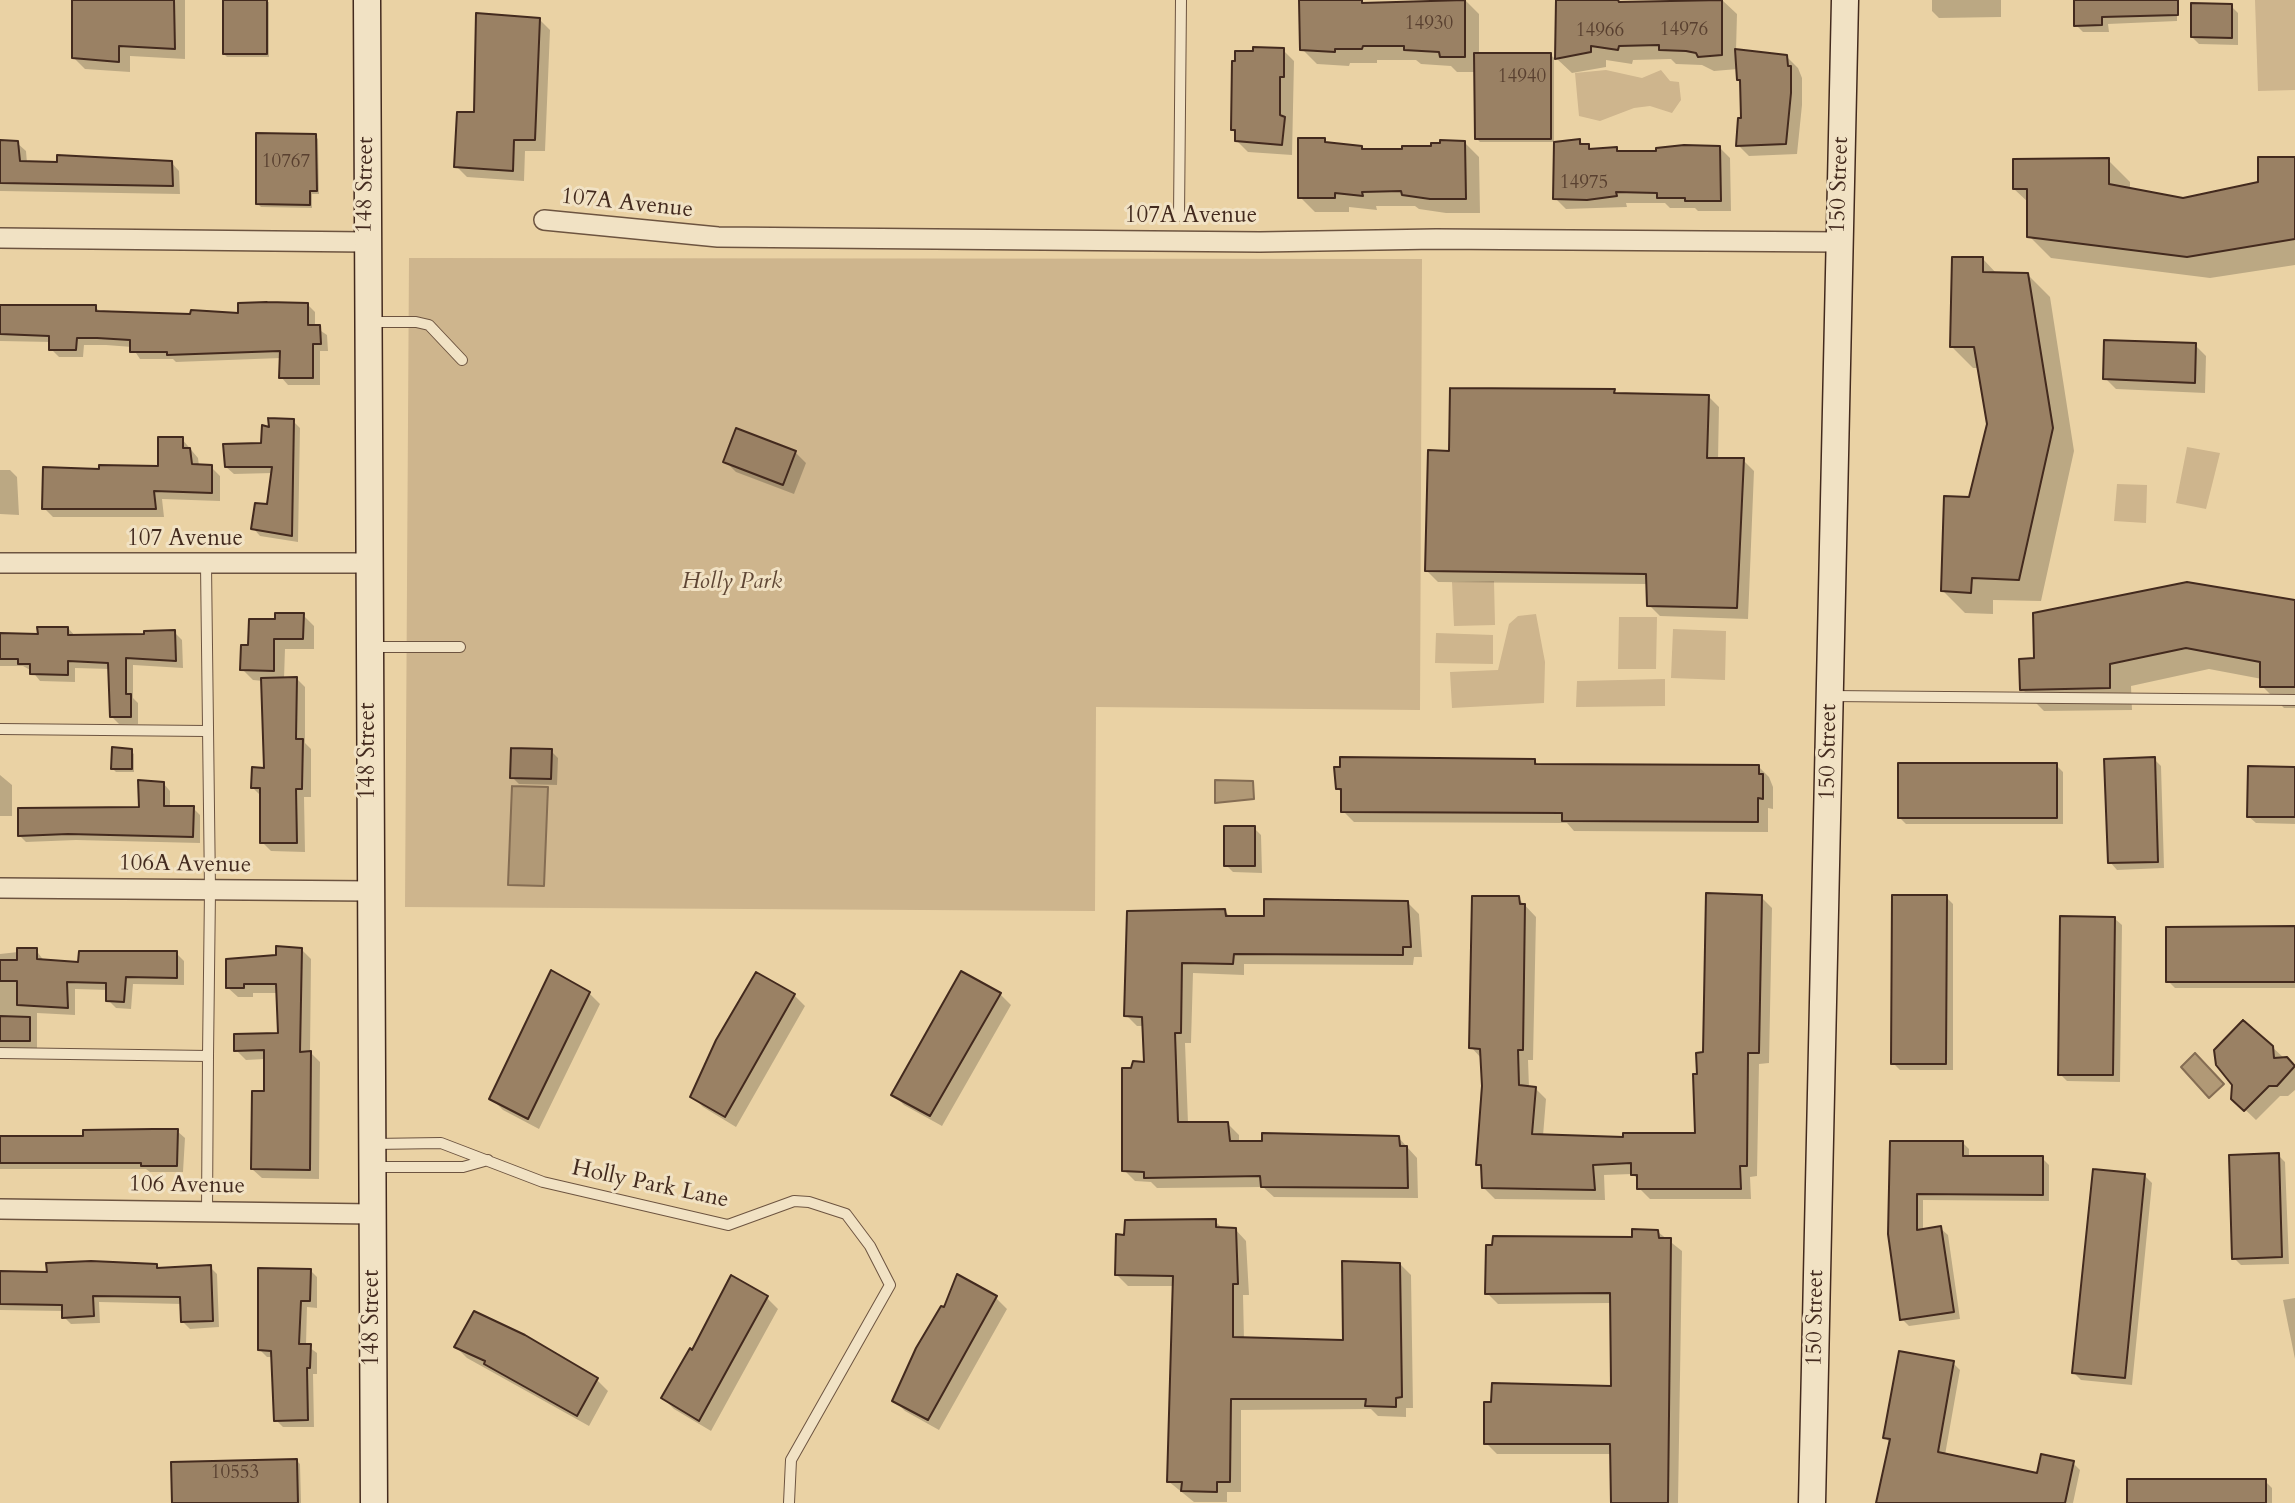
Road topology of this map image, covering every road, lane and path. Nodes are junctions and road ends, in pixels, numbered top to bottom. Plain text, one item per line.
1 (367, 0) edge
2 (1181, 0) edge
3 (1845, 0) edge
4 (1179, 216) dead end
5 (544, 220) dead end
6 (0, 239) edge
7 (365, 242) junction
8 (1838, 242) junction
9 (366, 322) junction
10 (461, 360) dead end
11 (0, 563) edge
12 (369, 564) junction
13 (206, 565) junction
14 (369, 647) junction
15 (460, 647) dead end
16 (1830, 696) junction
17 (2295, 700) edge
18 (0, 729) edge
19 (206, 731) junction
20 (0, 888) edge
21 (210, 890) junction
22 (370, 891) junction
23 (0, 1053) edge
24 (208, 1056) junction
25 (372, 1156) junction
26 (489, 1160) junction
27 (0, 1209) edge
28 (207, 1210) junction
29 (373, 1214) junction
30 (374, 1503) edge
31 (789, 1503) edge
32 (1812, 1503) edge

1 - 7 main road, 148 Street
2 - 4 lane
3 - 8 main road, 150 Street
5 - 8 street, 107A Avenue
6 - 7 street
7 - 9 main road, 148 Street
8 - 16 main road, 150 Street
9 - 10 lane
9 - 12 main road, 148 Street
11 - 13 street, 107 Avenue
12 - 13 street, 107 Avenue
12 - 14 main road, 148 Street
13 - 19 lane
14 - 15 lane
14 - 22 main road, 148 Street
16 - 17 lane
16 - 32 main road, 150 Street
18 - 19 lane
19 - 21 lane
20 - 21 street, 106A Avenue
21 - 22 street, 106A Avenue
21 - 24 lane
22 - 25 main road, 148 Street
23 - 24 lane
24 - 28 lane
25 - 26 lane
25 - 26 lane, Holly Park Lane
25 - 29 main road, 148 Street
26 - 31 lane, Holly Park Lane
27 - 28 street, 106 Avenue
28 - 29 street, 106 Avenue
29 - 30 main road, 148 Street

